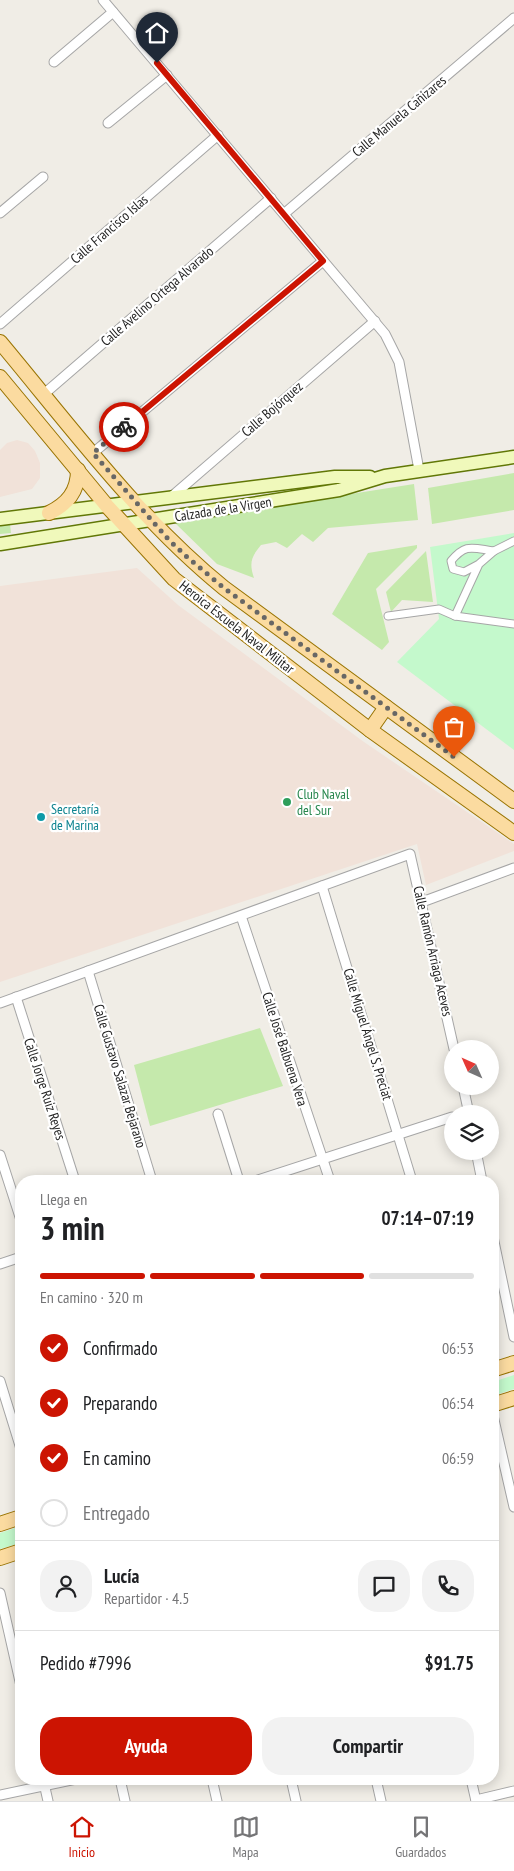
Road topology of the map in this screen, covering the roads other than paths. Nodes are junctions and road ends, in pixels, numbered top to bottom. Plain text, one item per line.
1 (103, 0) edge
2 (113, 12) junction
3 (514, 18) edge
4 (54, 62) dead end
5 (167, 74) junction
6 (108, 123) dead end
7 (218, 134) junction
8 (43, 177) dead end
9 (271, 198) junction
10 (0, 213) edge
11 (285, 214) junction
12 (323, 261) junction
13 (375, 321) junction
14 (0, 324) edge
15 (0, 342) edge
16 (0, 377) edge
17 (44, 394) junction
18 (93, 453) junction
19 (514, 457) edge
20 (78, 470) junction
21 (419, 470) junction
22 (385, 476) junction
23 (170, 498) junction
24 (135, 502) junction
25 (108, 506) junction
26 (49, 513) junction
27 (0, 519) edge
28 (151, 520) junction
29 (125, 524) junction
30 (514, 541) edge
31 (0, 544) edge
32 (494, 551) junction
33 (479, 564) junction
34 (388, 616) dead end
35 (455, 616) junction
36 (514, 624) edge
37 (386, 707) junction
38 (370, 730) junction
39 (514, 801) edge
40 (514, 833) edge
41 (514, 868) edge
42 (322, 886) junction
43 (422, 902) junction
44 (241, 916) junction
45 (88, 971) junction
46 (16, 997) junction
47 (0, 1003) edge
48 (452, 1040) edge
49 (218, 1114) dead end
50 (444, 1120) edge
51 (399, 1134) junction
52 (0, 1155) edge
53 (322, 1159) junction
54 (478, 1160) edge
55 (73, 1175) edge
56 (150, 1175) edge
57 (237, 1175) edge
58 (273, 1175) edge
59 (328, 1175) edge
60 (410, 1175) edge
61 (481, 1175) edge
62 (15, 1201) edge
63 (15, 1259) edge
64 (0, 1264) edge
65 (499, 1265) edge
66 (514, 1337) edge
67 (514, 1363) edge
68 (499, 1368) edge
69 (0, 1381) edge
70 (514, 1398) edge
71 (499, 1403) edge
72 (15, 1430) edge
73 (499, 1442) edge
74 (514, 1507) edge
75 (15, 1519) edge
76 (0, 1524) edge
77 (15, 1553) edge
78 (0, 1558) edge
79 (0, 1593) edge
80 (15, 1659) edge
81 (34, 1785) edge
82 (45, 1785) edge
83 (121, 1785) edge
84 (213, 1785) edge
85 (293, 1785) edge
86 (377, 1785) edge
87 (472, 1785) edge
88 (514, 1791) edge
89 (0, 1795) edge
90 (48, 1801) edge
91 (125, 1801) edge
92 (217, 1801) edge
93 (296, 1801) edge
94 (381, 1801) edge
95 (476, 1801) edge

1 - 2 street
2 - 4 street
2 - 5 street
3 - 11 street, Calle Manuela Cañizares
5 - 6 street
5 - 7 street
7 - 9 street
7 - 14 street, Calle Francisco Islas
8 - 10 street
9 - 11 street
9 - 17 street, Calle Avelino Ortega Alvarado
11 - 12 street
12 - 13 street
12 - 18 street
13 - 21 street
13 - 23 street, Calle Bojórquez
15 - 17 main road, Heroica Escuela Naval Militar
16 - 20 main road, Heroica Escuela Naval Militar
17 - 18 main road, Heroica Escuela Naval Militar
18 - 24 main road, Heroica Escuela Naval Militar
19 - 21 main road, Calzada de la Virgen
20 - 25 main road, Heroica Escuela Naval Militar
20 - 26 main road
21 - 22 main road, Calzada de la Virgen
22 - 23 main road, Calzada de la Virgen
22 - 28 main road, Calzada de la Virgen
23 - 24 main road, Calzada de la Virgen
24 - 25 main road, Calzada de la Virgen
24 - 28 main road, Heroica Escuela Naval Militar
25 - 26 main road, Calzada de la Virgen
25 - 29 main road, Heroica Escuela Naval Militar
26 - 27 main road, Calzada de la Virgen
28 - 29 main road, Calzada de la Virgen
28 - 37 main road, Heroica Escuela Naval Militar
29 - 31 main road, Calzada de la Virgen
29 - 38 main road, Heroica Escuela Naval Militar
30 - 32 street
32 - 33 street
32 - 33 street
33 - 35 street
34 - 35 street
35 - 36 street
37 - 38 main road
37 - 39 main road, Heroica Escuela Naval Militar
38 - 40 main road, Heroica Escuela Naval Militar
41 - 43 street
42 - 43 street, Calle Ramón Arriaga Aceves
42 - 44 street
42 - 51 street, Calle Miguel Ángel S. Preciat
43 - 48 street, Calle Ramón Arriaga Aceves
44 - 45 street
44 - 53 street, Calle José Balbuena Vera
45 - 46 street
45 - 56 street, Calle Gustavo Salazar Bejarano
46 - 47 street
46 - 55 street, Calle Jorge Ruiz Reyes
49 - 57 street
50 - 51 street
51 - 53 street
51 - 60 street, Calle Miguel Ángel S. Preciat
52 - 62 street
53 - 58 street
53 - 59 street, Calle José Balbuena Vera
54 - 61 street
63 - 64 street
65 - 66 street
67 - 68 main road
69 - 72 street
70 - 71 main road
73 - 74 street
75 - 76 main road
77 - 78 main road
79 - 80 street
81 - 89 street
82 - 90 street
83 - 91 street
84 - 92 street
85 - 93 street
86 - 94 street
87 - 95 street
88 - 95 street

